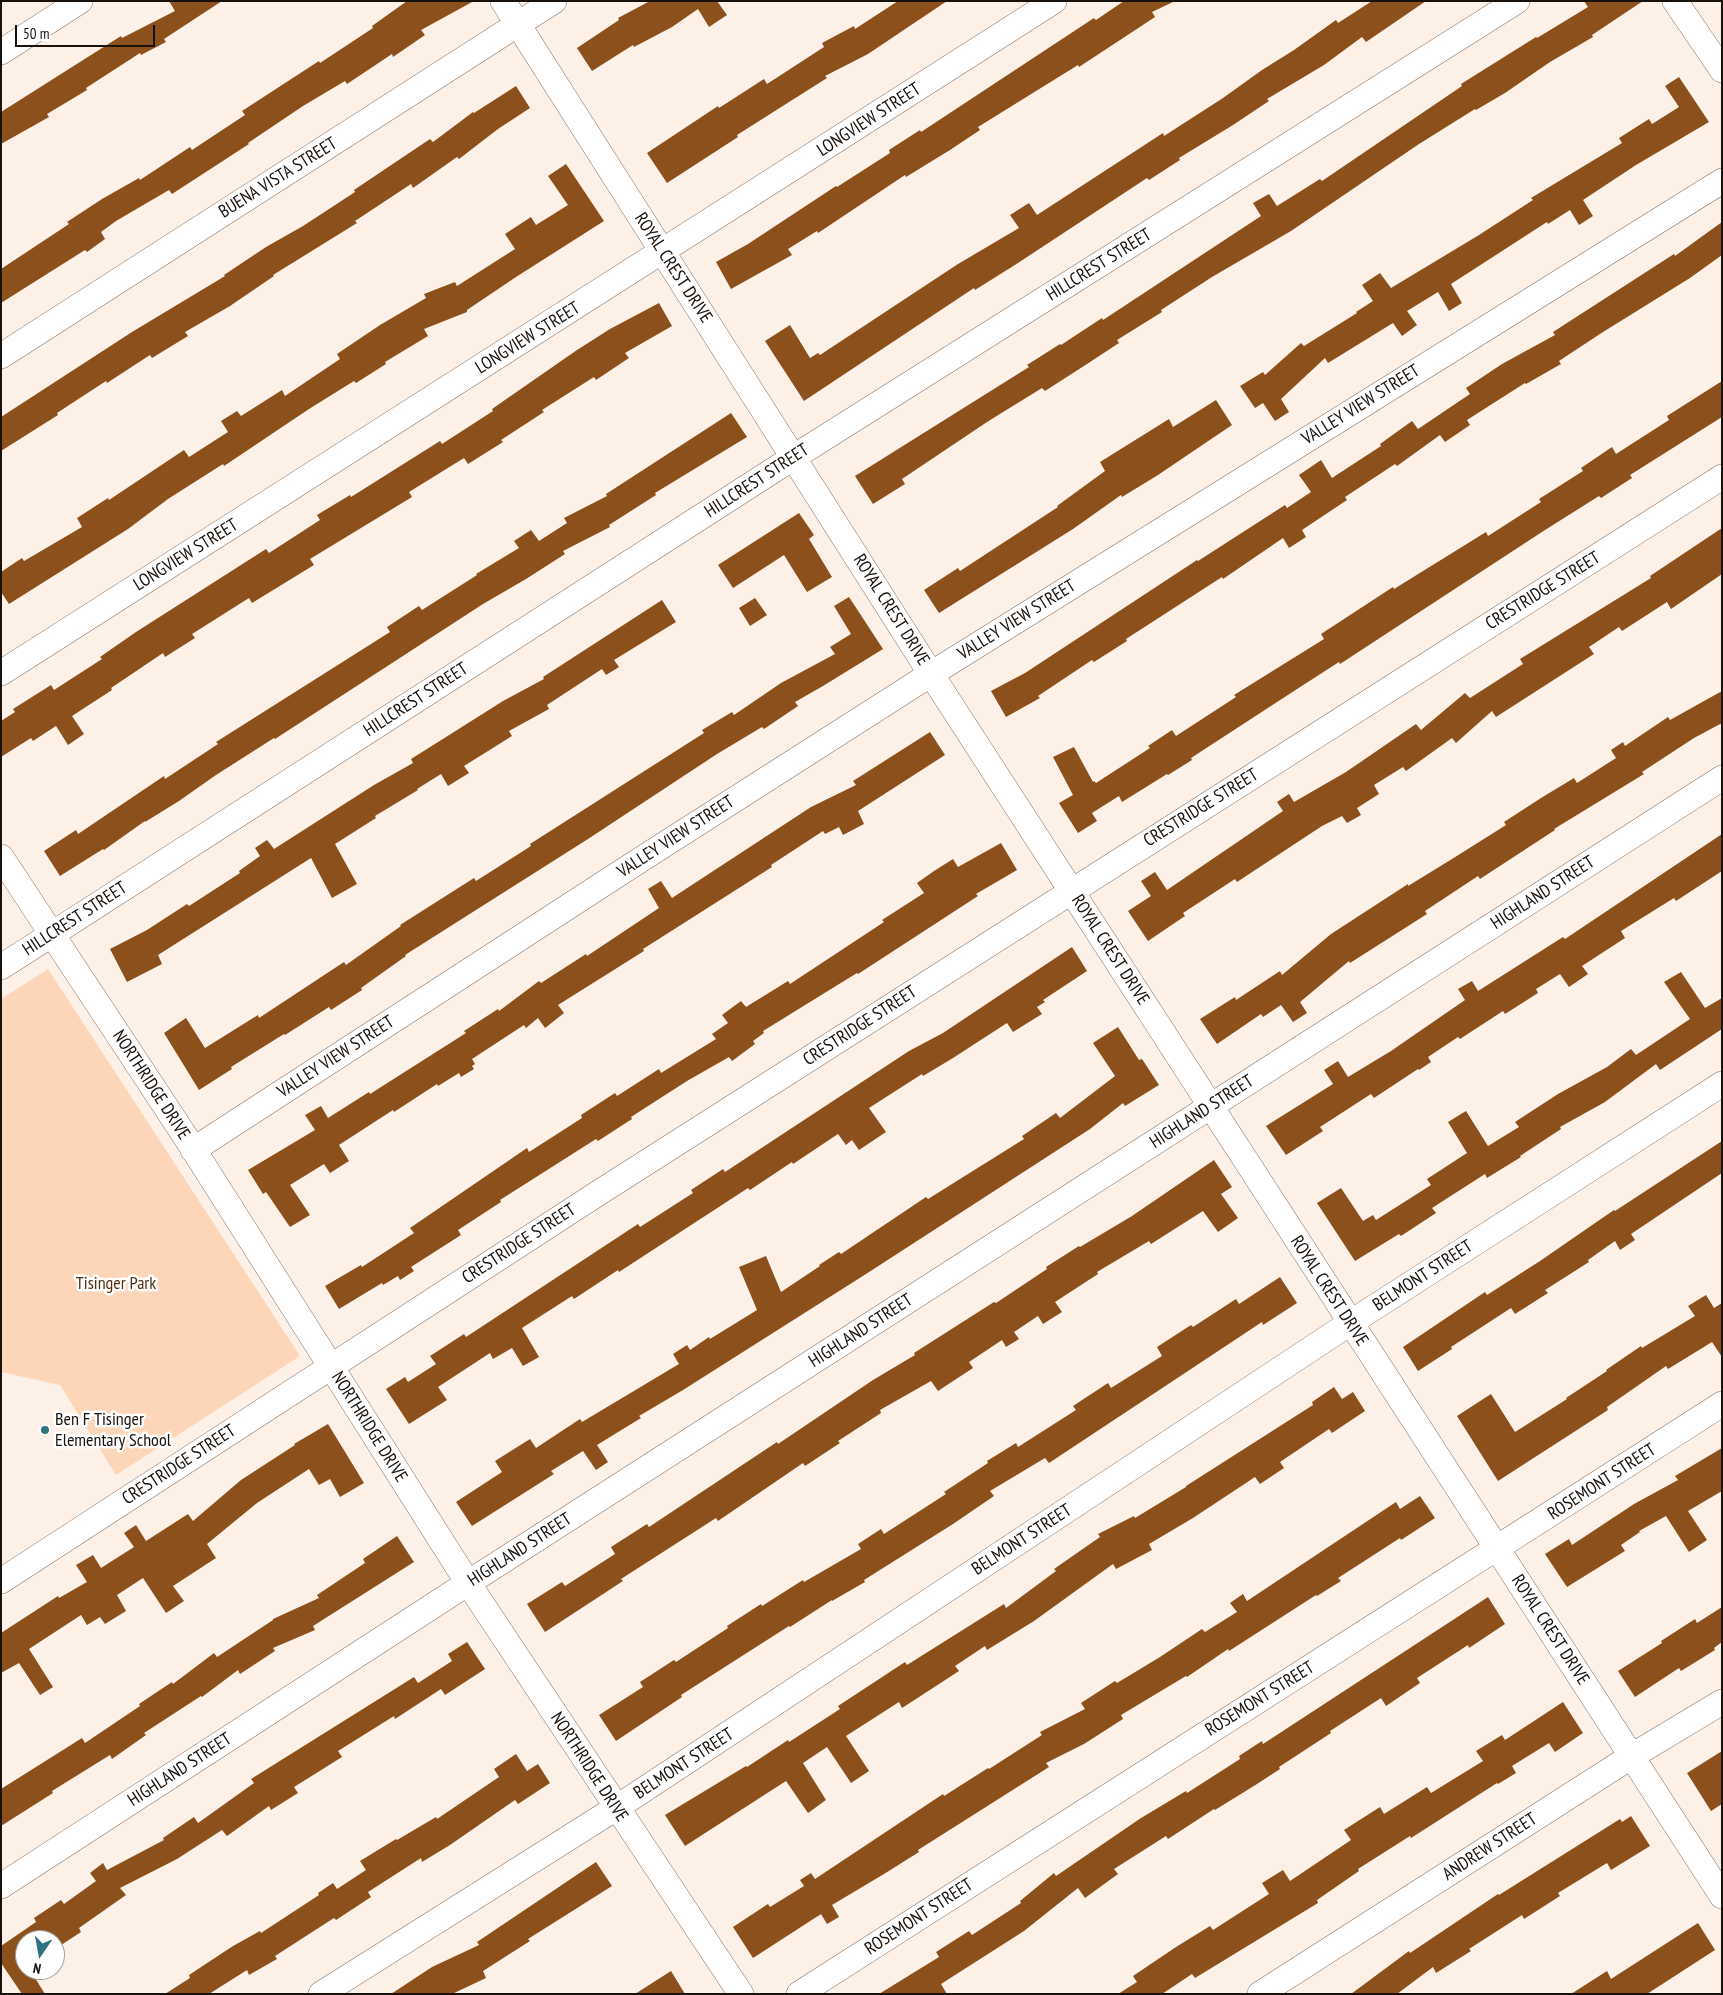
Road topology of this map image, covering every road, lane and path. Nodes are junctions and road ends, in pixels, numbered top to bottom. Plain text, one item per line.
1 (80, 1) edge
2 (503, 1) edge
3 (554, 1) edge
4 (1054, 1) edge
5 (1517, 1) edge
6 (1675, 1) edge
7 (518, 25) junction
8 (1, 52) edge
9 (1722, 70) edge
10 (1722, 180) edge
11 (663, 252) junction
12 (1, 356) edge
13 (794, 457) junction
14 (1722, 477) edge
15 (1, 673) edge
16 (931, 674) junction
17 (1722, 778) edge
18 (1, 858) edge
19 (1072, 891) junction
20 (52, 933) junction
21 (1, 967) edge
22 (1722, 1084) edge
23 (1210, 1107) junction
24 (193, 1150) junction
25 (1350, 1323) junction
26 (331, 1366) junction
27 (1722, 1404) edge
28 (1498, 1549) junction
29 (1, 1581) edge
30 (468, 1583) junction
31 (1722, 1702) edge
32 (1632, 1756) junction
33 (616, 1808) junction
34 (1, 1886) edge
35 (1722, 1896) edge
36 (320, 1994) edge
37 (741, 1994) edge
38 (799, 1994) edge
39 (1260, 1994) edge

1 - 8 street
2 - 7 street, ROYAL CREST DRIVE
3 - 7 street, BUENA VISTA STREET
4 - 11 street, LONGVIEW STREET
5 - 13 street, HILLCREST STREET
6 - 9 street
7 - 11 street, ROYAL CREST DRIVE
7 - 12 street, BUENA VISTA STREET
10 - 16 street, VALLEY VIEW STREET
11 - 13 street, ROYAL CREST DRIVE
11 - 15 street, LONGVIEW STREET
13 - 16 street, ROYAL CREST DRIVE
13 - 20 street, HILLCREST STREET
14 - 19 street, CRESTRIDGE STREET
16 - 19 street, ROYAL CREST DRIVE
16 - 24 street, VALLEY VIEW STREET
17 - 23 street, HIGHLAND STREET
18 - 20 street, NORTHRIDGE DRIVE
19 - 23 street, ROYAL CREST DRIVE
19 - 26 street, CRESTRIDGE STREET
20 - 21 street, HILLCREST STREET
20 - 24 street, NORTHRIDGE DRIVE
22 - 25 street, BELMONT STREET
23 - 25 street, ROYAL CREST DRIVE
23 - 30 street, HIGHLAND STREET
24 - 26 street, NORTHRIDGE DRIVE
25 - 28 street, ROYAL CREST DRIVE
25 - 33 street, BELMONT STREET
26 - 29 street, CRESTRIDGE STREET
26 - 30 street, NORTHRIDGE DRIVE
27 - 28 street, ROSEMONT STREET
28 - 32 street, ROYAL CREST DRIVE
28 - 38 street, ROSEMONT STREET
30 - 33 street, NORTHRIDGE DRIVE
30 - 34 street, HIGHLAND STREET
31 - 32 street, ANDREW STREET
32 - 35 street, ROYAL CREST DRIVE
32 - 39 street, ANDREW STREET
33 - 36 street, BELMONT STREET
33 - 37 street, NORTHRIDGE DRIVE

